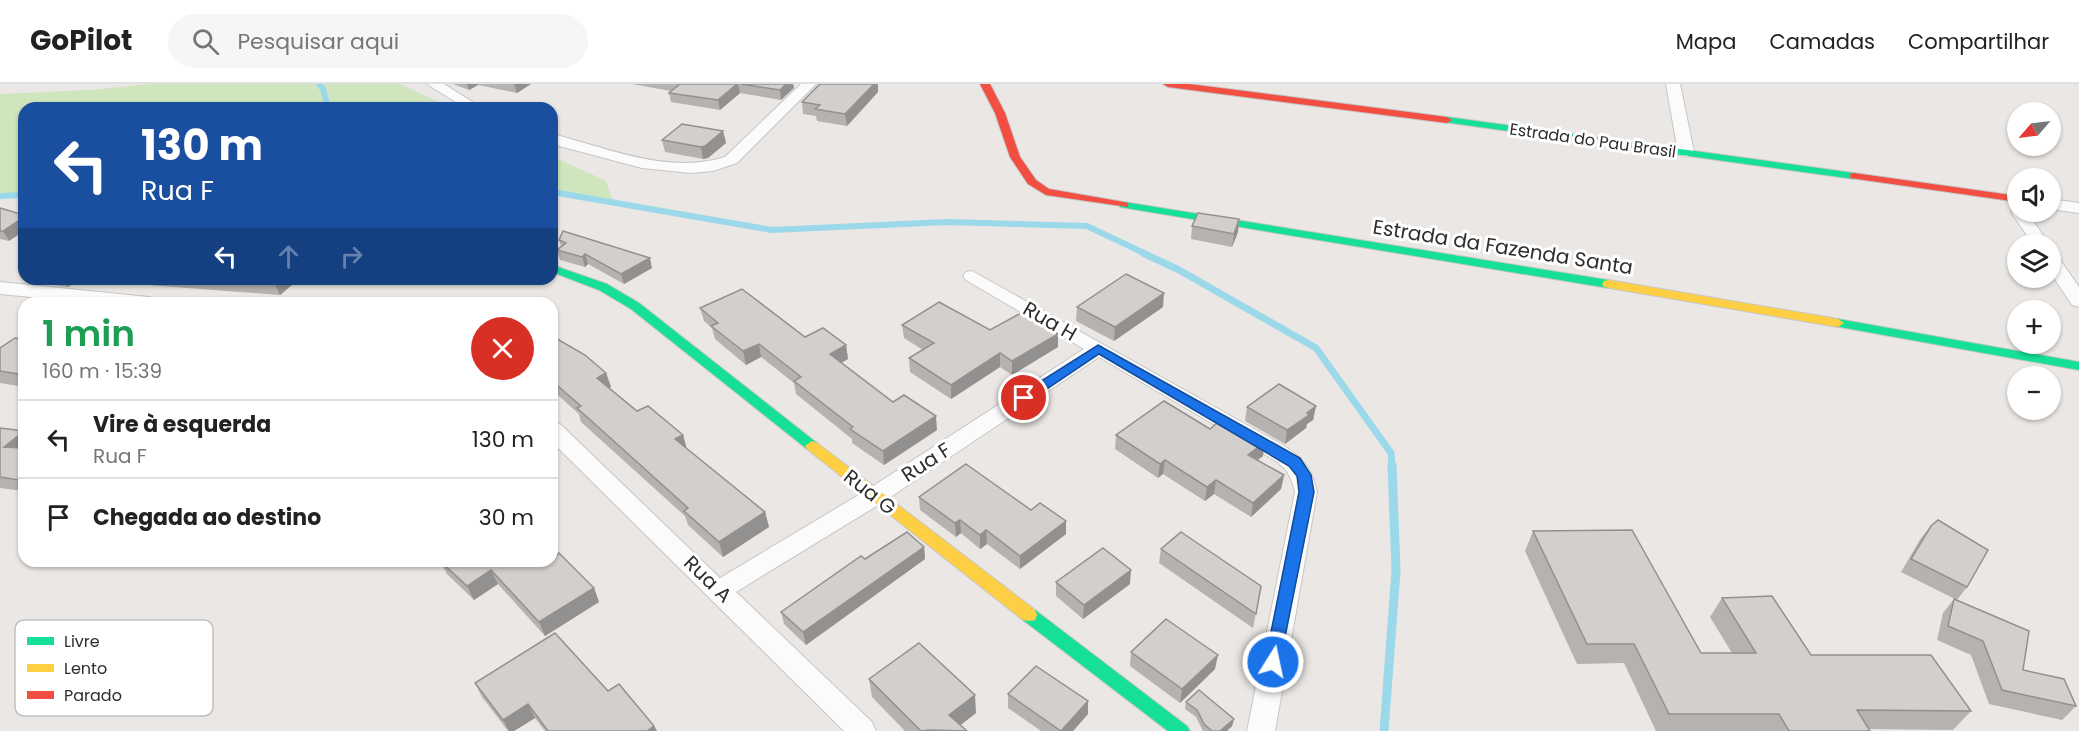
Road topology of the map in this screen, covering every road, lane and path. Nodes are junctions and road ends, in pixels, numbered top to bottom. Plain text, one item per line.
1 (434, 84) edge
2 (809, 84) edge
3 (985, 84) edge
4 (1168, 84) edge
5 (1673, 84) edge
6 (465, 102) edge
7 (558, 141) edge
8 (1686, 153) junction
9 (2007, 204) edge
10 (2061, 206) edge
11 (2079, 208) edge
12 (558, 270) edge
13 (2061, 274) edge
14 (972, 276) dead end
15 (12, 285) edge
16 (103, 297) edge
17 (2079, 300) edge
18 (1098, 349) junction
19 (2079, 366) edge
20 (558, 435) edge
21 (875, 496) junction
22 (720, 590) junction
23 (862, 731) edge
24 (1181, 731) edge
25 (1261, 731) edge

1 - 6 street
2 - 7 street
3 - 19 street, Estrada da Fazenda Santa
4 - 8 street, Estrada do Pau Brasil
5 - 8 street
8 - 9 street, Estrada do Pau Brasil
10 - 11 street
12 - 21 street, Rua G
13 - 17 street
14 - 18 street, Rua H
15 - 16 street
18 - 21 street, Rua F
18 - 25 street, Rua H
20 - 22 street, Rua A
21 - 22 street, Rua F
21 - 24 street, Rua G
22 - 23 street, Rua A

